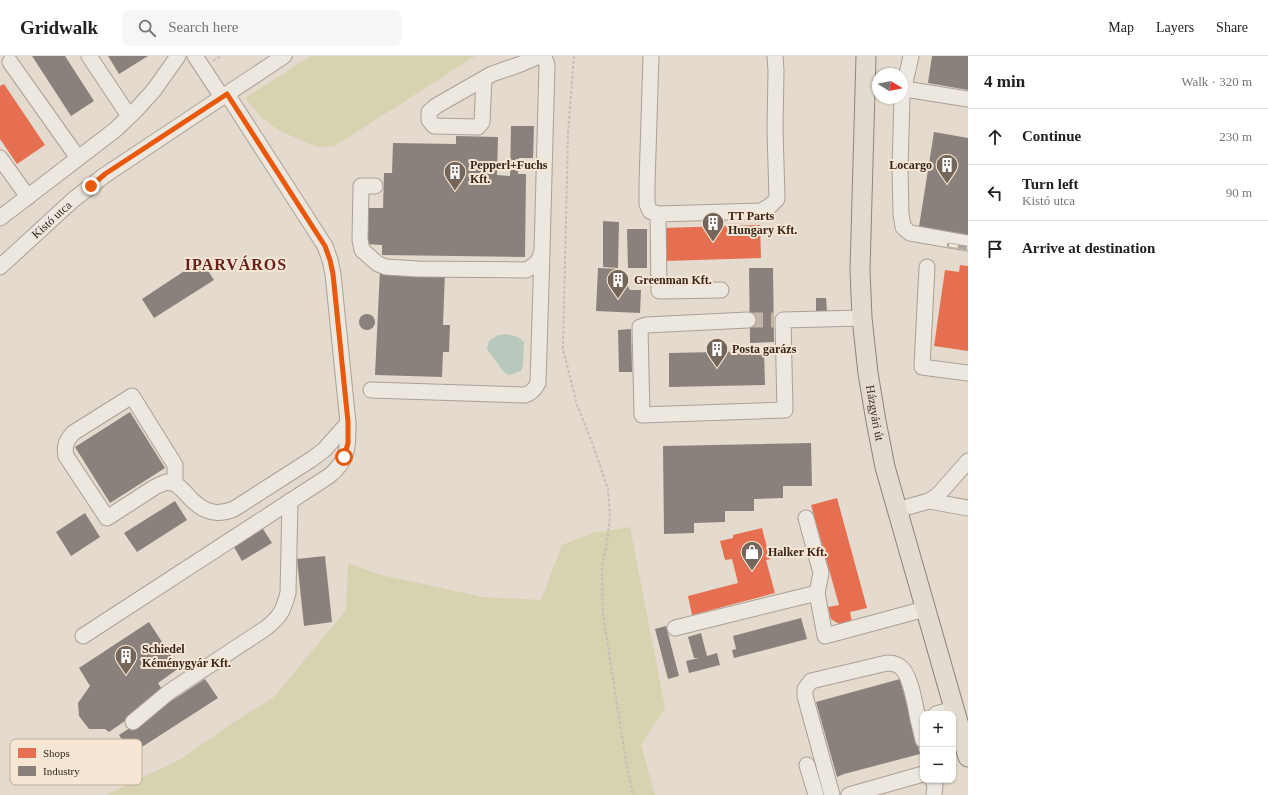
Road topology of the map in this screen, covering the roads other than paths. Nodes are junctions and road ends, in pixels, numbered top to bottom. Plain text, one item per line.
1 (88, 56) edge
2 (178, 56) edge
3 (195, 56) edge
4 (284, 56) edge
5 (539, 56) edge
6 (544, 56) edge
7 (651, 56) edge
8 (775, 56) edge
9 (866, 56) edge
10 (911, 56) edge
11 (10, 62) dead end
12 (908, 72) edge
13 (484, 79) dead end
14 (908, 89) edge
15 (224, 96) junction
16 (968, 99) edge
17 (902, 104) edge
18 (129, 116) junction
19 (0, 158) edge
20 (78, 158) junction
21 (376, 186) dead end
22 (28, 197) junction
23 (658, 214) junction
24 (0, 218) edge
25 (968, 243) edge
26 (542, 250) junction
27 (0, 267) edge
28 (927, 267) dead end
29 (720, 290) dead end
30 (862, 318) junction
31 (748, 320) tunnel mouth
32 (968, 373) edge
33 (371, 390) dead end
34 (348, 422) junction
35 (968, 460) edge
36 (175, 484) junction
37 (290, 501) junction
38 (929, 501) junction
39 (968, 508) edge
40 (897, 510) junction
41 (806, 518) dead end
42 (817, 593) junction
43 (925, 609) junction
44 (675, 628) dead end
45 (83, 636) dead end
46 (954, 709) junction
47 (947, 711) edge
48 (920, 719) edge
49 (133, 722) dead end
50 (968, 758) edge
51 (807, 765) dead end
52 (920, 775) edge
53 (934, 783) edge
54 (816, 795) edge
55 (832, 795) edge
56 (849, 795) edge
57 (934, 795) edge

1 - 18 street
2 - 18 street
3 - 15 street
4 - 15 street, Kistó utca
5 - 13 street
6 - 26 street
7 - 23 street
8 - 23 street
9 - 30 main road, Házgyári út
10 - 12 street
11 - 20 street
14 - 16 street
15 - 27 street, Kistó utca
15 - 34 street
17 - 25 street
18 - 20 street
19 - 22 street
20 - 22 street
21 - 26 street
22 - 24 street
23 - 29 street
26 - 33 street
28 - 32 street
30 - 31 street
30 - 40 main road, Házgyári út
34 - 36 street
34 - 37 street
35 - 38 street
36 - 36 street
37 - 45 street
37 - 49 street
38 - 39 street
38 - 40 street
40 - 43 main road, Házgyári út
41 - 42 street
42 - 43 street
42 - 44 street
43 - 46 main road, Házgyári út
46 - 47 street
46 - 50 main road, Házgyári út
48 - 55 street
51 - 54 street
52 - 56 street
53 - 57 street

